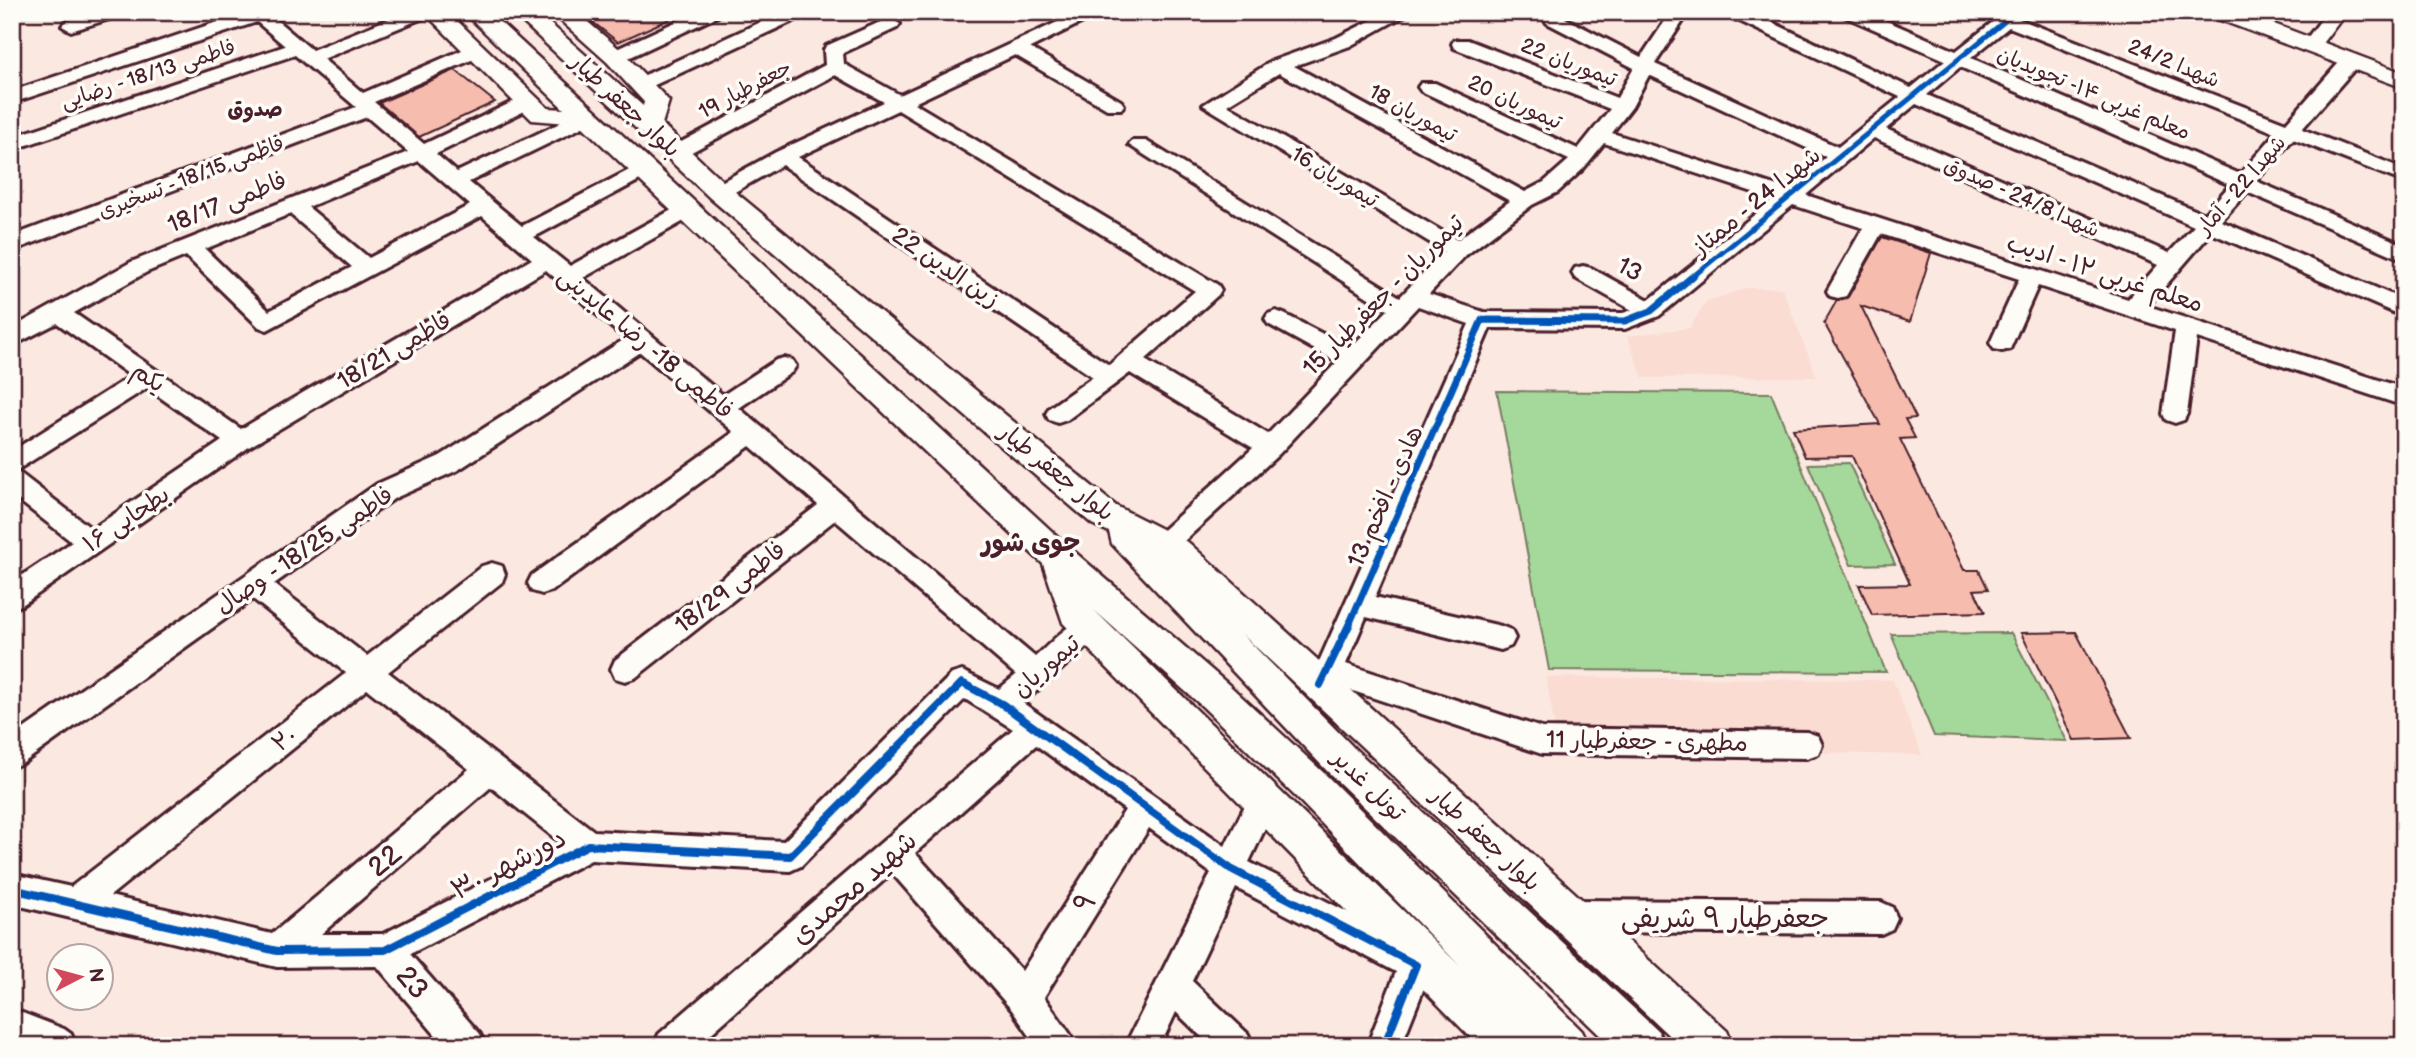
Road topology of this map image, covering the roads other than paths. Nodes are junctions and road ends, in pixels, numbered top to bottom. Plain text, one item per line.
1 (114, 12) edge
2 (422, 12) edge
3 (435, 12) edge
4 (475, 12) edge
5 (523, 12) edge
6 (562, 12) edge
7 (712, 12) edge
8 (798, 12) edge
9 (1094, 12) edge
10 (1402, 12) edge
11 (1680, 12) edge
12 (1735, 12) edge
13 (1850, 12) edge
14 (1986, 12) edge
15 (2220, 12) edge
16 (2337, 12) edge
17 (257, 13) edge
18 (1557, 16) edge
19 (2011, 16) edge
20 (752, 17) dead end
21 (891, 24) dead end
22 (71, 26) dead end
23 (769, 27) junction
24 (1461, 44) dead end
25 (2310, 46) junction
26 (1016, 48) junction
27 (476, 51) junction
28 (304, 53) junction
29 (615, 57) junction
30 (1957, 59) junction
31 (2351, 61) junction
32 (1279, 65) junction
33 (1644, 66) junction
34 (835, 67) junction
35 (2403, 79) edge
36 (641, 84) junction
37 (1428, 87) dead end
38 (1913, 96) junction
39 (12, 97) edge
40 (528, 102) junction
41 (897, 102) junction
42 (365, 105) junction
43 (1114, 105) dead end
44 (1622, 107) junction
45 (588, 117) junction
46 (649, 125) junction
47 (1872, 131) junction
48 (2287, 132) junction
49 (1602, 135) junction
50 (12, 144) edge
51 (1139, 145) dead end
52 (677, 152) junction
53 (422, 153) junction
54 (783, 156) junction
55 (1841, 156) junction
56 (1582, 158) junction
57 (644, 170) junction
58 (2404, 176) edge
59 (455, 181) junction
60 (2242, 183) junction
61 (719, 192) junction
62 (1790, 199) junction
63 (1525, 200) junction
64 (292, 204) junction
65 (484, 206) junction
66 (686, 211) junction
67 (2207, 223) junction
68 (1875, 226) junction
69 (519, 236) junction
70 (12, 244) edge
71 (188, 245) junction
72 (1458, 250) junction
73 (2404, 253) edge
74 (547, 260) junction
75 (2173, 263) junction
76 (366, 268) junction
77 (1583, 273) dead end
78 (568, 277) junction
79 (2031, 277) junction
80 (1839, 291) dead end
81 (1408, 302) junction
82 (2132, 309) junction
83 (2404, 309) edge
84 (1651, 311) junction
85 (57, 312) junction
86 (1276, 319) dead end
87 (1482, 320) junction
88 (2187, 327) junction
89 (12, 338) edge
90 (641, 340) junction
91 (2002, 343) dead end
92 (1129, 360) junction
93 (1353, 360) junction
94 (784, 366) dead end
95 (148, 376) junction
96 (1110, 377) junction
97 (2404, 397) edge
98 (722, 408) junction
99 (1058, 414) dead end
100 (2175, 414) dead end
101 (751, 433) junction
102 (240, 441) junction
103 (1270, 447) junction
104 (12, 463) edge
105 (12, 481) edge
106 (836, 505) junction
107 (1104, 515) junction
108 (92, 543) junction
109 (1163, 545) junction
110 (1058, 557) junction
111 (492, 574) dead end
112 (542, 583) dead end
113 (254, 584) junction
114 (12, 597) edge
115 (1358, 604) junction
116 (1090, 627) junction
117 (1501, 638) dead end
118 (625, 669) dead end
119 (367, 673) junction
120 (1036, 674) junction
121 (1325, 678) junction
122 (1216, 696) joint
123 (1002, 704) junction
124 (1035, 728) junction
125 (1807, 745) dead end
126 (12, 754) edge
127 (491, 769) junction
128 (1264, 799) junction
129 (1145, 806) junction
130 (588, 845) junction
131 (893, 852) junction
132 (1231, 869) junction
133 (12, 889) edge
134 (75, 904) junction
135 (1570, 916) junction
136 (1881, 918) dead end
137 (385, 950) junction
138 (277, 951) junction
139 (1173, 986) junction
140 (1024, 998) junction
141 (12, 1026) edge
142 (52, 1044) edge
143 (468, 1046) edge
144 (671, 1046) edge
145 (1058, 1046) edge
146 (1142, 1046) edge
147 (1236, 1046) edge
148 (1384, 1046) edge
149 (1510, 1046) edge
150 (1567, 1046) edge
151 (1643, 1046) edge
152 (1713, 1046) edge

1 - 22 street
2 - 28 street
3 - 27 main road
4 - 45 main road, بلوار جعفر طیار
5 - 46 main road, بلوار جعفر طیار
6 - 29 main road
7 - 29 street
8 - 23 street
9 - 26 street
10 - 32 street
11 - 33 street, تیموریان - جعفرطیار 15
12 - 38 street
13 - 30 street, معلم غربی ۱۴- تجویدیان
14 - 19 street, شهدا 24/2
15 - 25 main road
16 - 25 street
17 - 28 street, فاطمی 18- رضا عابدینی
17 - 39 street
18 - 33 street
19 - 30 street, شهدا 24 - ممتاز
19 - 48 street, شهدا 24/2
20 - 23 street
21 - 34 street
23 - 36 street
24 - 44 street, تیموریان 22
25 - 31 main road
26 - 41 street
26 - 43 street
27 - 40 main road
27 - 42 street
28 - 42 street, فاطمی 18- رضا عابدینی
28 - 50 street, فاطمی 18/13 - رضایی
29 - 36 main road
30 - 38 street, شهدا 24 - ممتاز
30 - 60 street, معلم غربی ۱۴- تجویدیان
31 - 35 main road
31 - 48 street, شهدا 22 - آمار
32 - 63 street, تیموریان 18
32 - 72 street, تیموریان 16
33 - 44 street, تیموریان - جعفرطیار 15
33 - 55 street
34 - 41 street
34 - 52 street, جعفرطیار 19
36 - 46 main road
37 - 56 street, تیموریان 20
38 - 47 street, شهدا 24 - ممتاز
38 - 67 street
40 - 45 main road
40 - 53 street, فاطمی 18/17
41 - 54 street
41 - 92 street
42 - 53 street, فاطمی 18- رضا عابدینی
42 - 70 street, فاطمی 18/15 - تسخیری
44 - 49 street, تیموریان - جعفرطیار 15
45 - 57 main road, بلوار جعفر طیار
45 - 59 street
46 - 52 main road, بلوار جعفر طیار
47 - 55 street, شهدا 24 - ممتاز
47 - 75 street, شهدا 24/8 - صدوق
48 - 58 street, شهدا 24/2
48 - 60 street, شهدا 22 - آمار
49 - 56 street, تیموریان - جعفرطیار 15
49 - 62 street
51 - 81 street, شهدا 24 - ممتاز
52 - 61 main road, بلوار جعفر طیار
53 - 59 street, فاطمی 18- رضا عابدینی
53 - 64 street, فاطمی 18/17
54 - 61 street
54 - 96 street, زین الدین 22
55 - 62 street, شهدا 24 - ممتاز
56 - 63 street, تیموریان - جعفرطیار 15
57 - 66 main road, بلوار جعفر طیار
57 - 69 street
59 - 65 street, فاطمی 18- رضا عابدینی
60 - 67 street, شهدا 22 - آمار
60 - 73 street, معلم غربی ۱۴- تجویدیان
61 - 66 main road
61 - 107 main road, بلوار جعفر طیار
62 - 68 street, معلم غربی ۱۲ - ادیب
62 - 84 street, شهدا 24 - ممتاز
63 - 72 street, تیموریان - جعفرطیار 15
64 - 71 street, فاطمی 18/17
64 - 76 street
65 - 69 street, فاطمی 18- رضا عابدینی
65 - 76 street
66 - 78 street
66 - 110 main road, بلوار جعفر طیار
67 - 75 street, شهدا 22 - آمار
67 - 83 street
68 - 79 street, معلم غربی ۱۲ - ادیب
68 - 80 street
69 - 74 street, فاطمی 18- رضا عابدینی
71 - 76 street
71 - 85 street, فاطمی 18/17
72 - 81 street, تیموریان - جعفرطیار 15
74 - 78 street, فاطمی 18- رضا عابدینی
74 - 102 street, فاطمی 18/21
75 - 82 street, شهدا 22 - آمار
77 - 84 street, 13
78 - 90 street, فاطمی 18- رضا عابدینی
79 - 82 street, معلم غربی ۱۲ - ادیب
79 - 91 street
81 - 87 street, شهدا 24 - ممتاز
81 - 93 street, تیموریان - جعفرطیار 15
82 - 88 street, معلم غربی ۱۲ - ادیب
84 - 87 street, شهدا 24 - ممتاز
85 - 89 street, فاطمی 18/17
85 - 95 street, یکم
86 - 93 street
87 - 115 street, هادی - افخم 13
88 - 97 street, معلم غربی ۱۲ - ادیب
88 - 100 street
90 - 98 street, فاطمی 18- رضا عابدینی
90 - 113 street, فاطمی 18/25 - وصال
92 - 96 street
92 - 103 street
93 - 103 street, تیموریان - جعفرطیار 15
94 - 98 street
95 - 102 street, یکم
95 - 104 street
96 - 99 street
98 - 101 street, فاطمی 18- رضا عابدینی
101 - 106 street, فاطمی 18- رضا عابدینی
101 - 112 street
102 - 108 street, بطحایی ۱۶
103 - 109 street, تیموریان - جعفرطیار 15
105 - 108 street
106 - 118 street, فاطمی 18/29
106 - 120 street, فاطمی 18- رضا عابدینی
107 - 109 main road, بلوار جعفر طیار
107 - 151 main road, تونل غدیر
108 - 114 street, بطحایی ۱۶
109 - 121 main road, بلوار جعفر طیار
110 - 116 main road, بلوار جعفر طیار
110 - 122 main road, بلوار جعفر طیار
111 - 119 street, ۲۰
113 - 119 street
113 - 126 street, فاطمی 18/25 - وصال
115 - 117 street
115 - 121 street, هادی - افخم 13
116 - 120 street, تیموریان
116 - 128 main road, بلوار جعفر طیار
119 - 127 street
119 - 134 street, ۲۰
120 - 123 street, تیموریان
121 - 125 street, مطهری - جعفرطیار 11
121 - 135 main road, بلوار جعفر طیار
122 - 150 main road, تونل غدیر
123 - 124 street
123 - 130 street, دورشهر ۳۰
124 - 129 street
124 - 131 street, شهید محمدی
127 - 130 street
127 - 138 street, 22
128 - 132 street
128 - 149 main road, بلوار جعفر طیار
129 - 132 street
129 - 140 street, ۹
130 - 137 street, دورشهر ۳۰
131 - 140 street
131 - 144 street, شهید محمدی
132 - 139 street
132 - 148 street
133 - 134 street, دورشهر ۳۰
134 - 138 street, دورشهر ۳۰
135 - 136 street, جعفرطیار ۹ شریفی
135 - 152 main road, بلوار جعفر طیار
137 - 138 street, دورشهر ۳۰
137 - 143 street, 23
139 - 146 street
139 - 147 street
140 - 145 street
141 - 142 street

